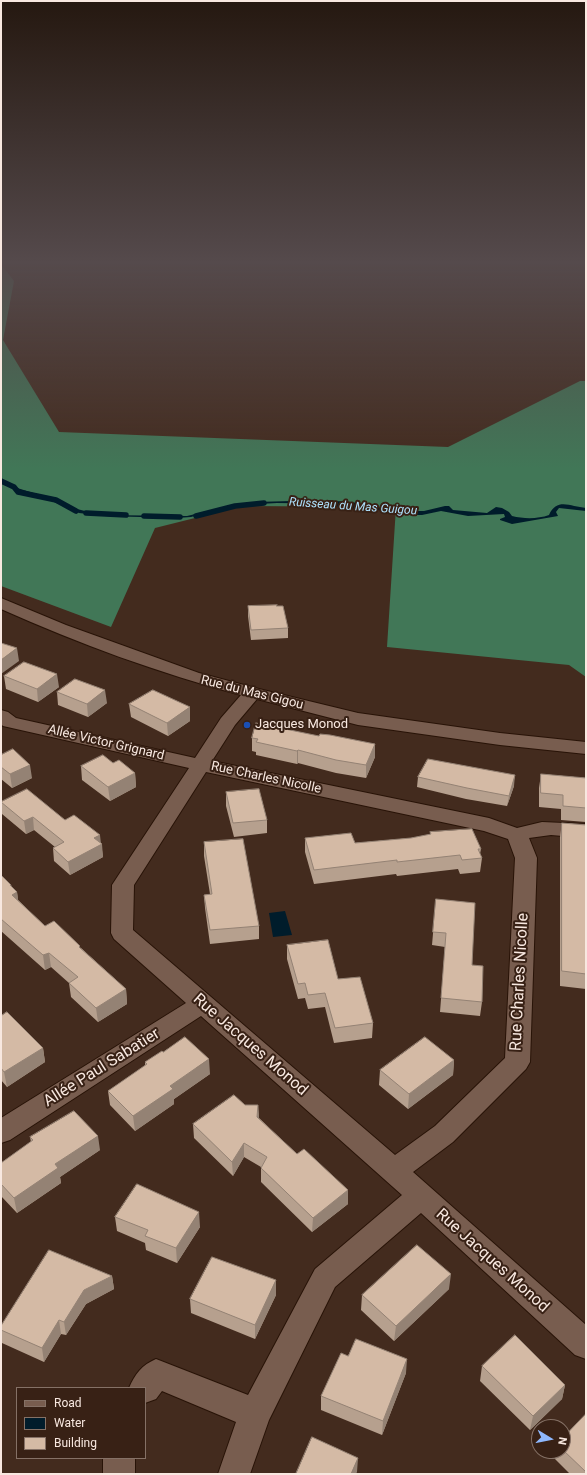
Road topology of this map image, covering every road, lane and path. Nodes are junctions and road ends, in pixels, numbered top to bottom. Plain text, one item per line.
1 (1, 603) edge
2 (253, 693) junction
3 (4, 723) edge
4 (586, 748) edge
5 (202, 765) junction
6 (586, 831) edge
7 (517, 835) junction
8 (202, 1004) junction
9 (1, 1132) edge
10 (394, 1171) junction
11 (421, 1196) junction
12 (586, 1345) edge
13 (146, 1387) edge
14 (255, 1414) junction
15 (118, 1459) edge
16 (119, 1474) edge
17 (234, 1474) edge

1 - 2 street, Rue du Mas Gigou
2 - 4 street, Rue du Mas Gigou
2 - 5 street, Rue Jacques Monod
3 - 5 street, Allée Victor Grignard
5 - 7 street, Rue Charles Nicolle
5 - 8 street, Rue Jacques Monod
6 - 7 street
7 - 10 street, Rue Charles Nicolle
8 - 9 street, Allée Paul Sabatier
8 - 10 street, Rue Jacques Monod
10 - 11 street, Rue Jacques Monod
11 - 12 street, Rue Jacques Monod
11 - 14 street
13 - 14 street
14 - 17 street
15 - 16 street

